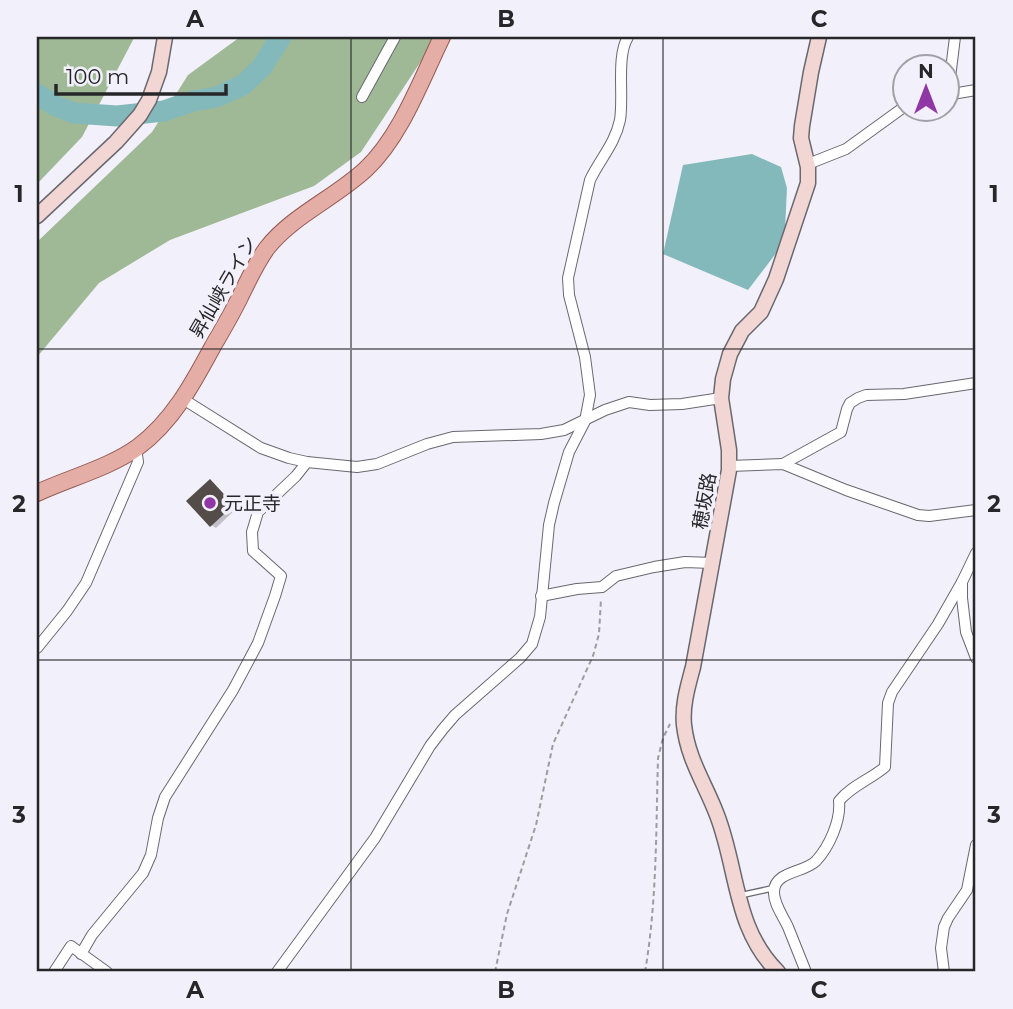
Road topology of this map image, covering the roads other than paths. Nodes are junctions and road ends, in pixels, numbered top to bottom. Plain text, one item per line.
1 (165, 37) edge
2 (395, 37) edge
3 (442, 37) edge
4 (628, 37) edge
5 (819, 37) edge
6 (362, 97) dead end
7 (890, 118) edge
8 (808, 164) junction
9 (37, 216) edge
10 (976, 383) edge
11 (721, 398) junction
12 (183, 399) junction
13 (585, 421) junction
14 (136, 448) junction
15 (307, 463) junction
16 (783, 464) junction
17 (729, 466) junction
18 (37, 493) edge
19 (976, 510) edge
20 (976, 553) edge
21 (712, 563) junction
22 (962, 582) junction
23 (541, 596) junction
24 (37, 648) edge
25 (976, 659) edge
26 (976, 845) edge
27 (774, 888) junction
28 (738, 896) junction
29 (81, 954) junction
30 (54, 972) edge
31 (107, 972) edge
32 (277, 972) edge
33 (778, 972) edge
34 (806, 972) edge
35 (944, 972) edge

1 - 9 main road
2 - 6 street
3 - 12 main road, 昇仙峡ライン
4 - 13 street
5 - 8 main road, 穂坂路
7 - 8 street
8 - 11 main road, 穂坂路
10 - 16 street
11 - 13 street
11 - 17 main road, 穂坂路
12 - 14 main road, 昇仙峡ライン
12 - 15 street
13 - 15 street
13 - 23 street
14 - 18 main road, 昇仙峡ライン
14 - 24 street
15 - 29 street
16 - 17 street
16 - 19 street
17 - 21 main road, 穂坂路
20 - 22 street
21 - 23 street
21 - 28 main road, 穂坂路
22 - 25 street
22 - 27 street
23 - 32 street
26 - 35 street
27 - 28 lane
27 - 34 street
28 - 33 main road, 穂坂路
29 - 30 street
29 - 31 street

